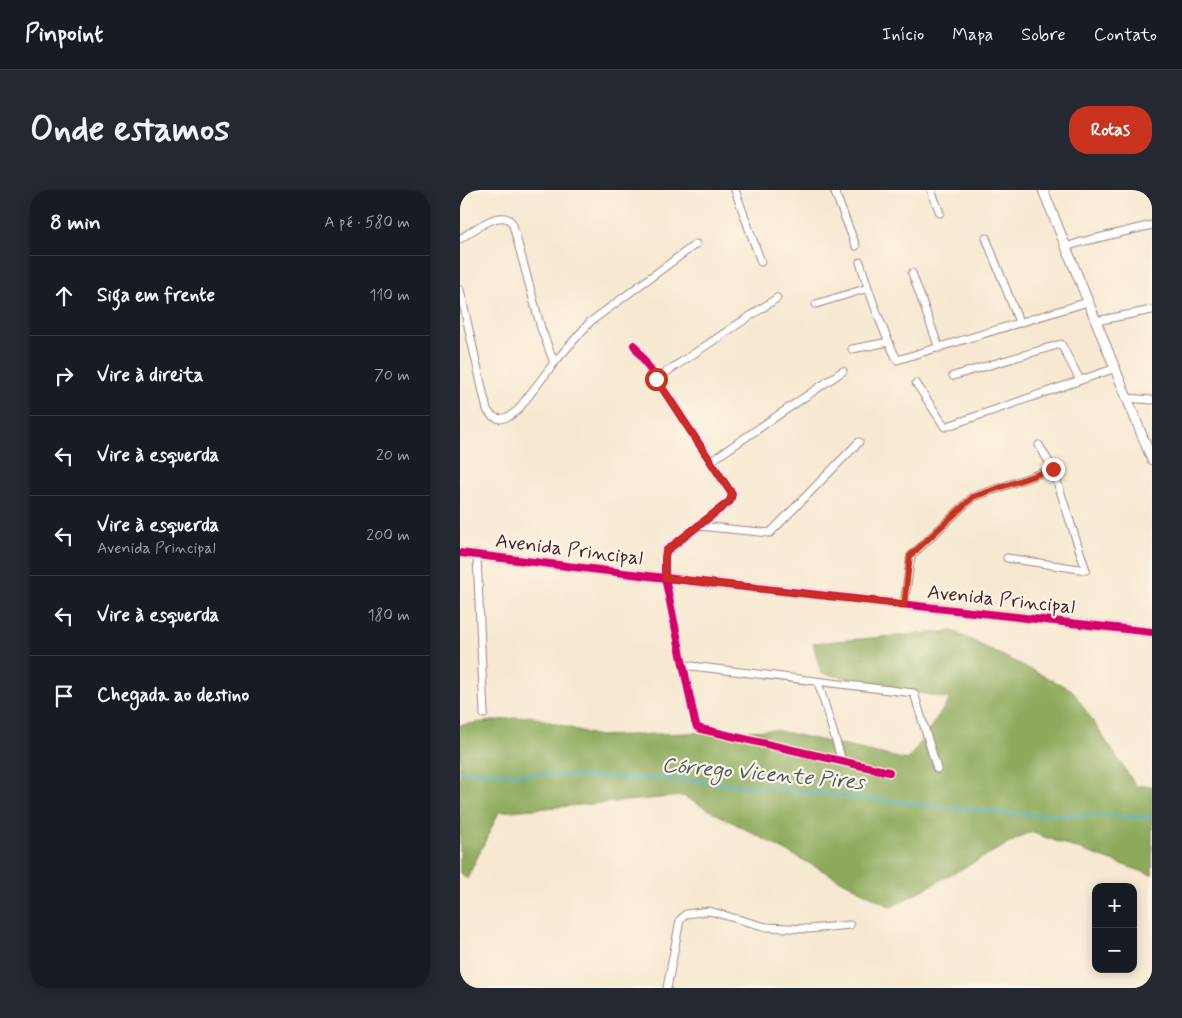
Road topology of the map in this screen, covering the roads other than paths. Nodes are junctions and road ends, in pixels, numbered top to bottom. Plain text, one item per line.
1 (735, 190) edge
2 (834, 190) edge
3 (931, 190) edge
4 (1043, 190) edge
5 (940, 213) dead end
6 (1152, 225) edge
7 (986, 238) dead end
8 (460, 239) edge
9 (696, 244) dead end
10 (856, 246) dead end
11 (1066, 247) junction
12 (761, 262) dead end
13 (860, 262) dead end
14 (912, 273) dead end
15 (868, 288) junction
16 (460, 290) edge
17 (777, 298) dead end
18 (1088, 302) junction
19 (816, 304) dead end
20 (1152, 312) edge
21 (1096, 320) junction
22 (1019, 322) junction
23 (889, 342) junction
24 (634, 345) dead end
25 (939, 348) junction
26 (852, 349) dead end
27 (554, 363) junction
28 (1116, 368) junction
29 (843, 371) dead end
30 (953, 376) dead end
31 (656, 379) junction
32 (1080, 380) junction
33 (916, 382) dead end
34 (1127, 398) junction
35 (1152, 400) edge
36 (859, 442) dead end
37 (1039, 445) dead end
38 (1152, 460) edge
39 (711, 462) junction
40 (1053, 469) junction
41 (698, 526) junction
42 (460, 553) edge
43 (476, 556) junction
44 (1007, 558) dead end
45 (665, 578) junction
46 (904, 605) junction
47 (1152, 632) edge
48 (683, 666) junction
49 (818, 682) junction
50 (484, 714) dead end
51 (842, 761) junction
52 (937, 769) dead end
53 (889, 772) dead end
54 (850, 925) dead end
55 (668, 988) edge

1 - 12 street
2 - 10 street
3 - 5 street
4 - 11 street
6 - 11 street
7 - 22 street
8 - 27 street
9 - 27 street
11 - 18 street
13 - 15 street
14 - 25 street
15 - 19 street
15 - 23 street
16 - 27 street
17 - 31 street
18 - 21 street
18 - 22 street
20 - 21 street
21 - 28 street
22 - 25 street
23 - 25 street
23 - 26 street
24 - 31 street
28 - 32 street
28 - 34 street
29 - 39 street
30 - 32 street
31 - 39 street
32 - 33 street
34 - 35 street
34 - 38 street
36 - 41 street
37 - 40 street
39 - 41 street
40 - 44 street
40 - 46 street
41 - 45 street
42 - 43 street, Avenida Principal
43 - 45 street, Avenida Principal
43 - 50 street
45 - 46 street, Avenida Principal
45 - 48 street
46 - 47 street, Avenida Principal
48 - 49 street
48 - 51 street
49 - 51 street
49 - 52 street
51 - 53 street
54 - 55 street

